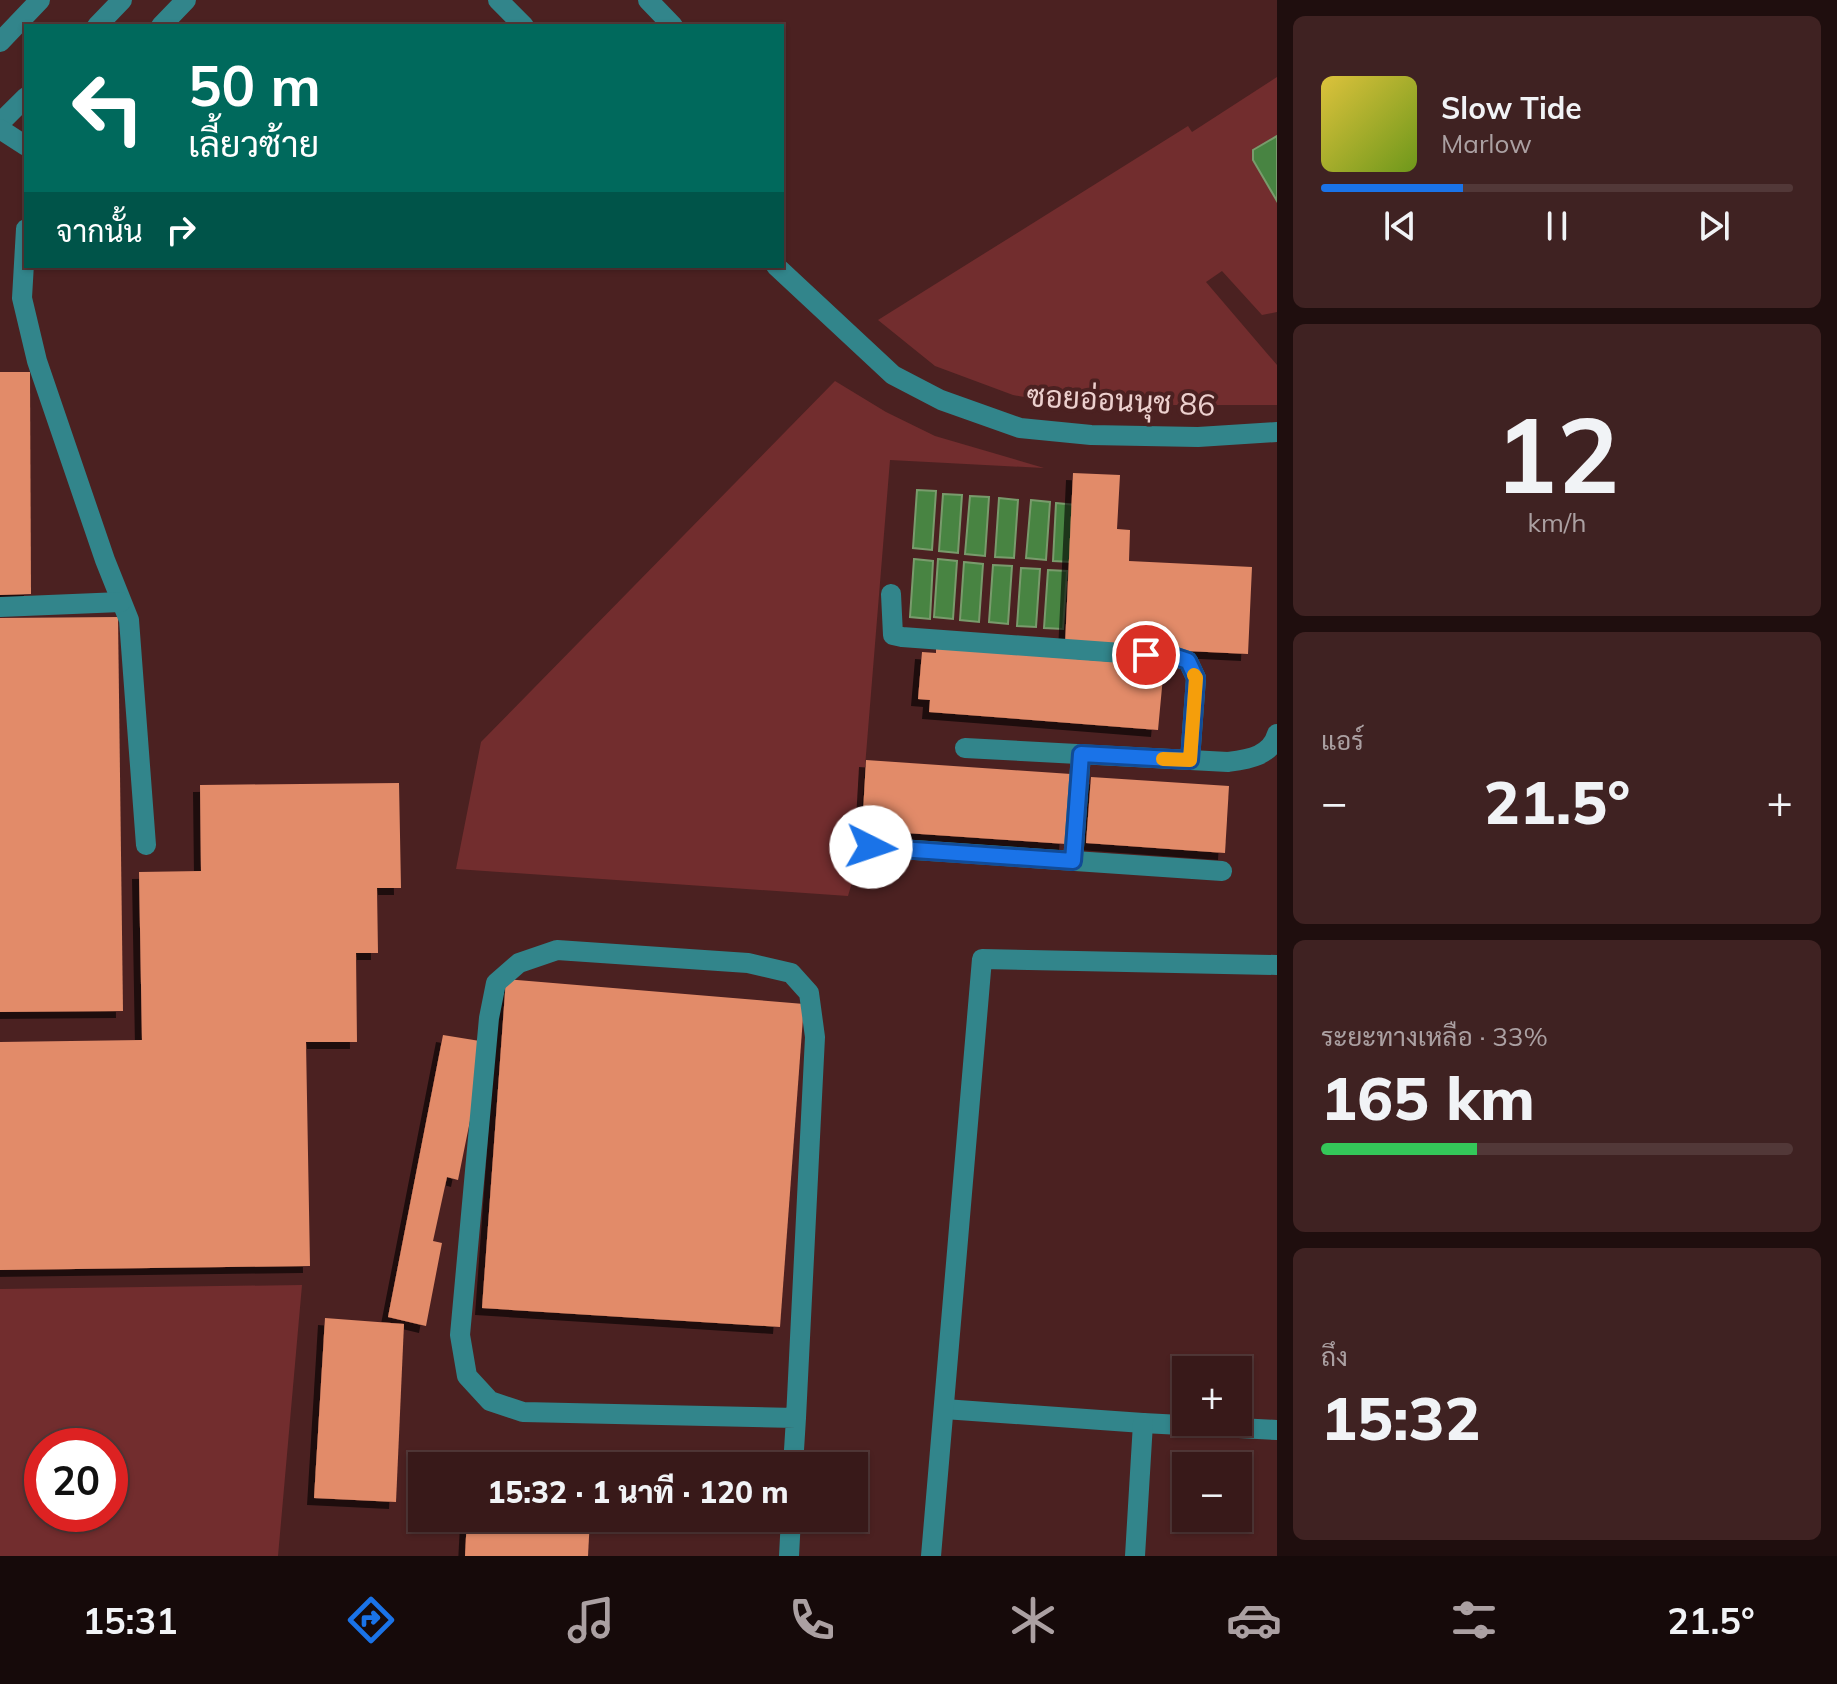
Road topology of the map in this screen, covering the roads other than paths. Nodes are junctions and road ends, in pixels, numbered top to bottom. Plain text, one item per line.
1 (40, 0) edge
2 (122, 0) edge
3 (186, 0) edge
4 (498, 0) edge
5 (648, 0) edge
6 (99, 24) edge
7 (163, 24) edge
8 (522, 24) edge
9 (671, 24) edge
10 (0, 42) edge
11 (24, 99) edge
12 (0, 126) edge
13 (24, 144) edge
14 (24, 264) edge
15 (778, 268) edge
16 (1277, 432) edge
17 (891, 594) dead end
18 (121, 602) junction
19 (0, 607) edge
20 (1277, 734) edge
21 (965, 748) dead end
22 (1081, 754) junction
23 (1190, 760) junction
24 (146, 845) dead end
25 (871, 847) dead end
26 (1073, 861) junction
27 (1222, 871) dead end
28 (1277, 965) edge
29 (944, 1409) junction
30 (796, 1418) junction
31 (1143, 1423) junction
32 (1277, 1430) edge
33 (794, 1452) edge
34 (790, 1532) edge
35 (789, 1556) edge
36 (931, 1556) edge
37 (1135, 1556) edge

1 - 10 street
2 - 6 street
3 - 7 street
4 - 8 street
5 - 9 street
11 - 12 street
12 - 13 street
14 - 18 street
15 - 16 street, ซอยอ่อนนุช 86
17 - 23 street
18 - 19 street
18 - 24 street
20 - 23 street
21 - 22 street
22 - 23 street
22 - 26 street
25 - 26 street
26 - 27 street
28 - 29 street
29 - 31 street
29 - 36 street
30 - 30 street
30 - 33 street
31 - 32 street
31 - 37 street
34 - 35 street

